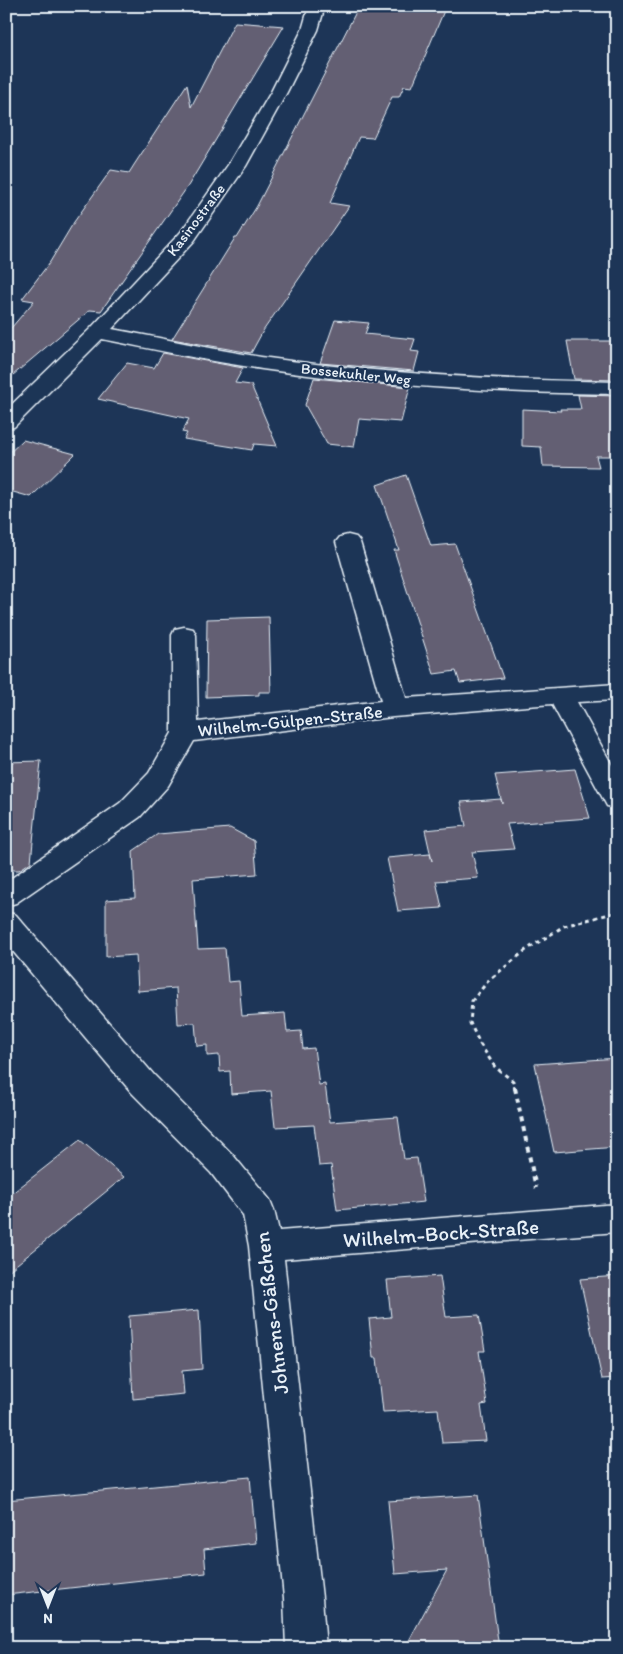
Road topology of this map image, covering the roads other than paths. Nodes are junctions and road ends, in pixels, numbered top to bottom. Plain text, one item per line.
1 (317, 6) edge
2 (98, 332) junction
3 (617, 388) edge
4 (6, 422) edge
5 (348, 542) dead end
6 (184, 635) dead end
7 (617, 692) edge
8 (560, 694) junction
9 (396, 709) junction
10 (185, 733) junction
11 (617, 799) edge
12 (6, 896) edge
13 (7, 927) edge
14 (617, 1218) edge
15 (266, 1246) junction
16 (306, 1648) edge

1 - 2 street, Kasinostraße
2 - 3 street, Bossekuhler Weg
2 - 4 street, Kasinostraße
5 - 9 street, Wilhelm-Gülpen-Straße
6 - 10 street, Wilhelm-Gülpen-Straße
7 - 8 street, Wilhelm-Gülpen-Straße
8 - 9 street, Wilhelm-Gülpen-Straße
8 - 11 street
9 - 10 street, Wilhelm-Gülpen-Straße
10 - 12 street, Wilhelm-Gülpen-Straße
13 - 15 street, Johnens-Gäßchen
14 - 15 street, Wilhelm-Bock-Straße
15 - 16 street, Johnens-Gäßchen

